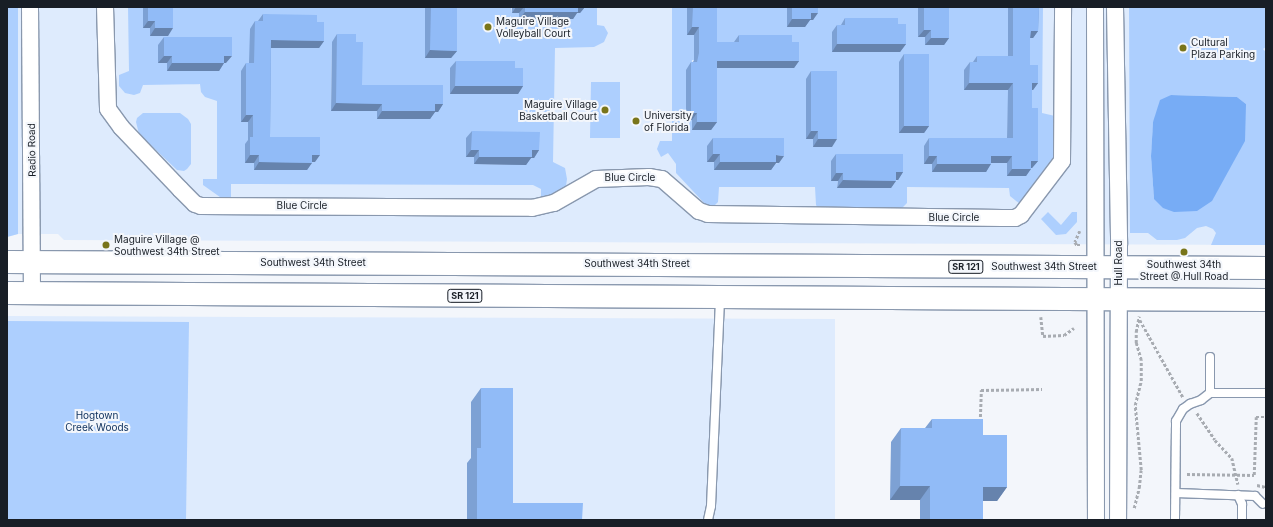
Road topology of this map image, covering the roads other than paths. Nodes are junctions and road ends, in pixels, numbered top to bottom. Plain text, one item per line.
1 (30, 7) edge
2 (105, 7) edge
3 (1063, 7) edge
4 (1095, 7) edge
5 (1115, 7) edge
6 (7, 262) edge
7 (32, 262) junction
8 (1095, 268) junction
9 (1119, 268) junction
10 (1266, 268) edge
11 (7, 293) edge
12 (32, 293) junction
13 (720, 298) junction
14 (1096, 300) junction
15 (1119, 300) junction
16 (1266, 300) edge
17 (1210, 357) dead end
18 (1210, 393) junction
19 (1266, 393) edge
20 (1176, 493) junction
21 (1238, 495) junction
22 (1263, 504) dead end
23 (708, 520) edge
24 (1096, 520) edge
25 (1118, 520) edge
26 (1175, 520) edge
27 (1242, 520) edge

1 - 7 street, Radio Road
2 - 3 street, Blue Circle
4 - 8 street
5 - 9 street, Hull Road
6 - 7 main road, Southwest 34th Street / SR 121
7 - 8 main road, Southwest 34th Street / SR 121
7 - 12 street, Radio Road
8 - 9 main road, Southwest 34th Street / SR 121
8 - 14 street
9 - 10 main road, Southwest 34th Street / SR 121
9 - 15 street, Hull Road
11 - 12 main road, SR 121
12 - 13 main road, SR 121
13 - 14 main road, SR 121
13 - 23 lane
14 - 15 main road, SR 121
14 - 24 street
15 - 16 main road, SR 121
15 - 25 street, Hull Road
17 - 18 lane
18 - 19 lane
18 - 20 lane
20 - 21 lane
20 - 26 lane
21 - 22 lane
21 - 27 lane

